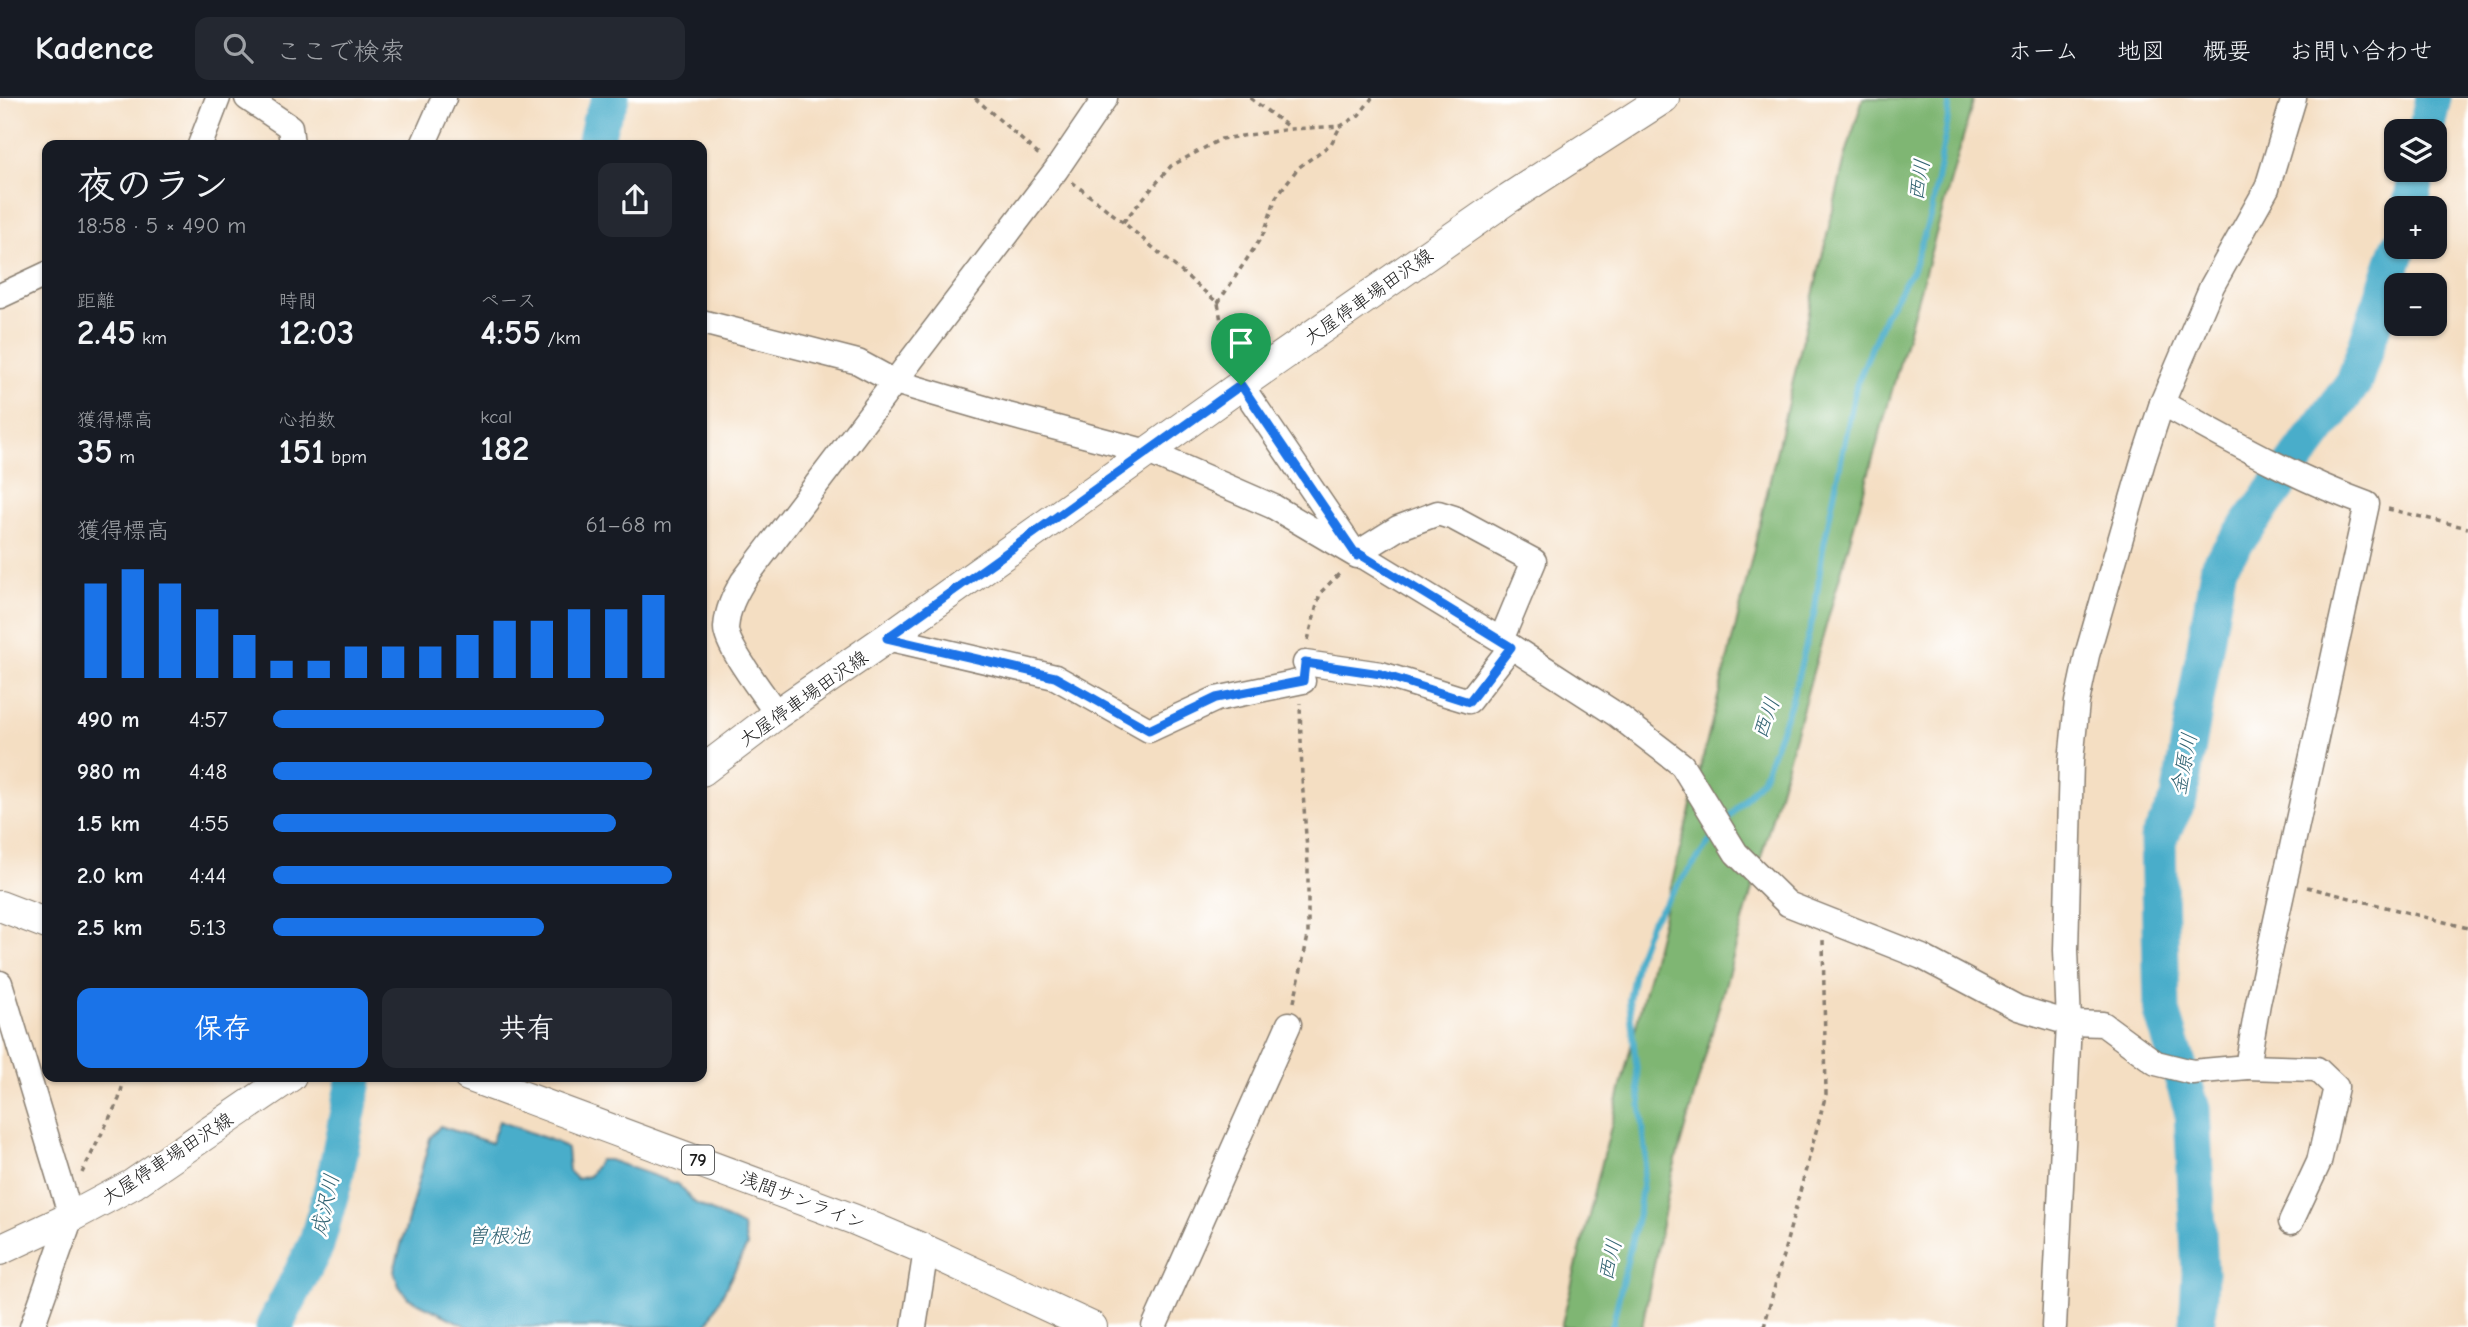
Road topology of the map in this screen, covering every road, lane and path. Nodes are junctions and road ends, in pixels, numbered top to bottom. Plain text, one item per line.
1 (218, 98) edge
2 (247, 98) edge
3 (444, 98) edge
4 (975, 98) edge
5 (1105, 98) edge
6 (1250, 98) edge
7 (1372, 98) edge
8 (1664, 98) edge
9 (2294, 98) edge
10 (1341, 126) junction
11 (1291, 129) junction
12 (202, 140) edge
13 (291, 140) edge
14 (426, 140) edge
15 (1056, 170) junction
16 (1123, 222) junction
17 (42, 276) edge
18 (0, 296) edge
19 (1218, 303) junction
20 (707, 323) edge
21 (895, 382) junction
22 (1241, 385) junction
23 (2162, 403) junction
24 (1148, 452) junction
25 (2367, 504) junction
26 (2468, 528) edge
27 (1358, 554) junction
28 (887, 638) junction
29 (1506, 643) junction
30 (1304, 672) junction
31 (777, 714) junction
32 (707, 767) edge
33 (2285, 881) junction
34 (0, 906) edge
35 (1822, 917) junction
36 (42, 922) edge
37 (2468, 928) edge
38 (0, 983) edge
39 (2069, 1023) junction
40 (1289, 1024) joint
41 (2247, 1067) junction
42 (123, 1082) edge
43 (282, 1082) edge
44 (484, 1082) edge
45 (82, 1174) dead end
46 (71, 1217) junction
47 (2291, 1222) dead end
48 (0, 1250) edge
49 (926, 1250) junction
50 (33, 1327) edge
51 (914, 1327) edge
52 (1092, 1327) edge
53 (1154, 1327) edge
54 (1764, 1327) edge
55 (2054, 1327) edge

1 - 12 street
2 - 13 street
3 - 14 street
4 - 15 path
5 - 15 street
6 - 11 path
7 - 10 path
8 - 22 main road, 大屋停車場田沢線
9 - 23 street
10 - 11 path
10 - 19 path
11 - 16 path
15 - 16 path
15 - 21 street
16 - 19 path
17 - 18 street
19 - 22 path
20 - 21 street
21 - 24 street
21 - 31 street
22 - 24 main road, 大屋停車場田沢線
22 - 27 street
23 - 25 street
23 - 39 street
24 - 27 street
24 - 28 main road, 大屋停車場田沢線
25 - 26 path
25 - 33 street
27 - 29 street
27 - 29 street
27 - 30 path
28 - 30 street
28 - 31 main road, 大屋停車場田沢線
29 - 30 street
29 - 35 street
30 - 40 path
31 - 32 main road, 大屋停車場田沢線
33 - 37 path
33 - 41 street
34 - 36 main road
35 - 39 street
35 - 54 path
38 - 46 street
39 - 41 street
39 - 55 street
40 - 53 street
41 - 47 street
42 - 45 path
43 - 46 main road, 大屋停車場田沢線
44 - 49 main road, 浅間サンライン / 79
46 - 48 main road, 大屋停車場田沢線
46 - 50 street
49 - 51 street
49 - 52 main road, 浅間サンライン / 79

